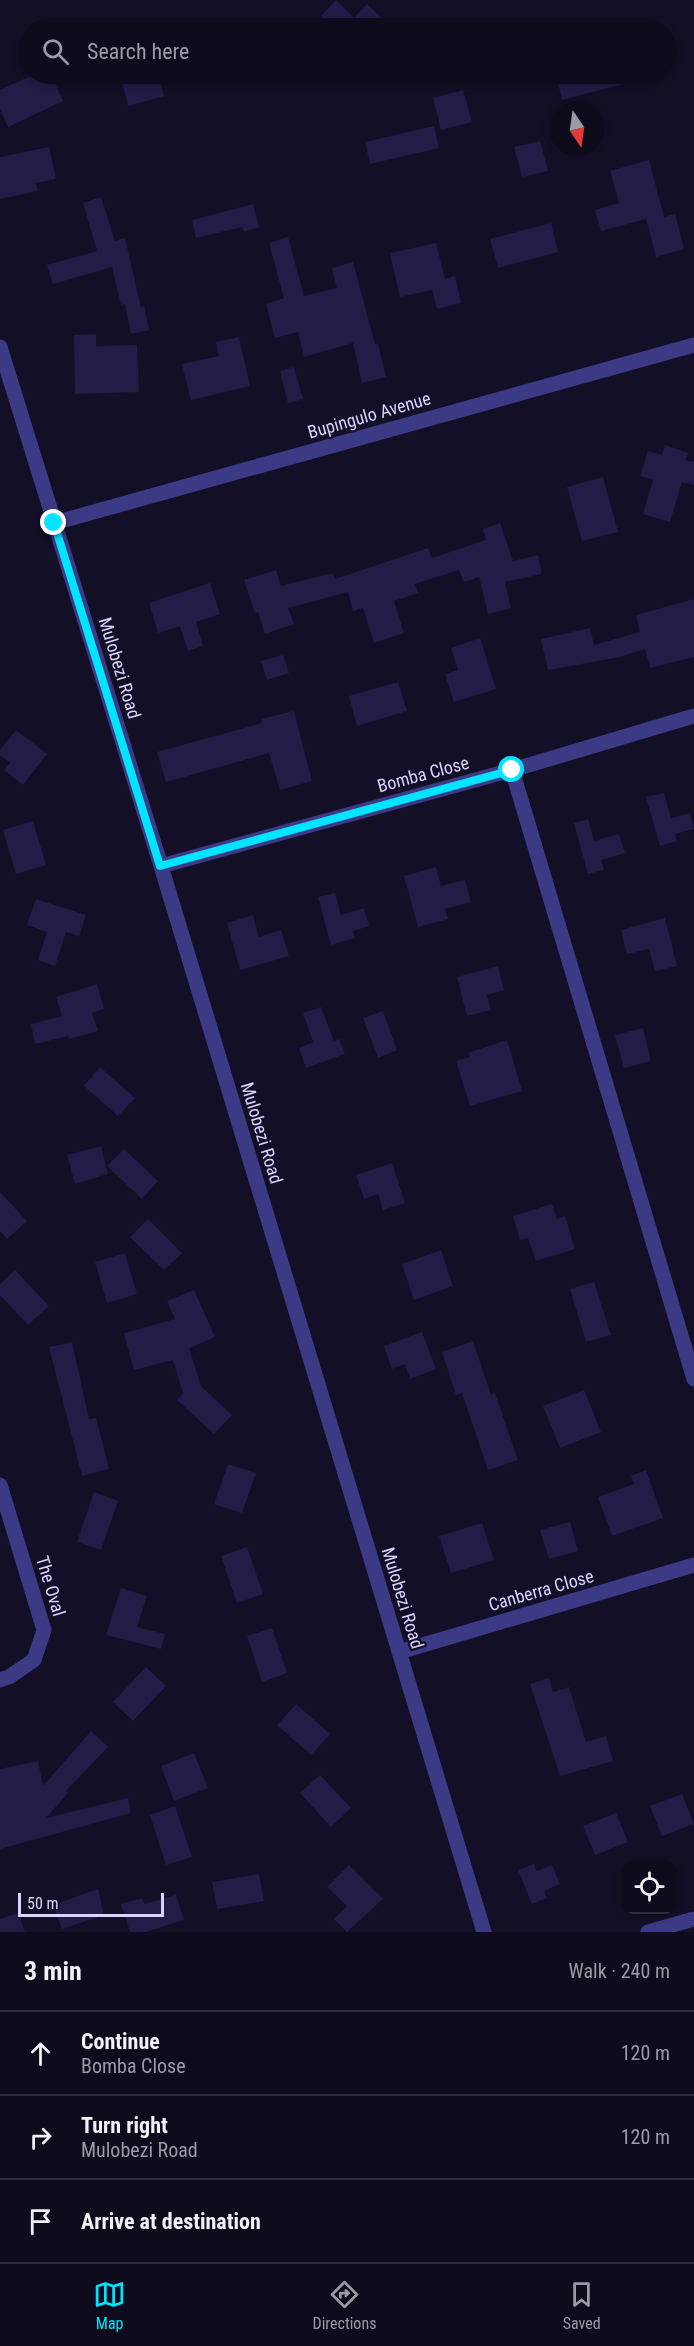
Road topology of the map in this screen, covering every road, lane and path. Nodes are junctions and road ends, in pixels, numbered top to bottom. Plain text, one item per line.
1 (694, 345) edge
2 (0, 346) edge
3 (54, 523) junction
4 (694, 716) edge
5 (512, 770) junction
6 (160, 866) junction
7 (694, 1379) edge
8 (0, 1485) edge
9 (694, 1565) edge
10 (399, 1652) junction
11 (0, 1680) edge
12 (694, 1918) edge
13 (484, 1932) edge
14 (648, 1932) edge

1 - 3 street, Bupingulo Avenue
2 - 3 street, Mulobezi Road
3 - 6 street, Mulobezi Road
4 - 5 street, Bomba Close
5 - 6 street, Bomba Close
5 - 7 street
6 - 10 street, Mulobezi Road
8 - 11 street, The Oval
9 - 10 street, Canberra Close
10 - 13 street, Mulobezi Road
12 - 14 street

